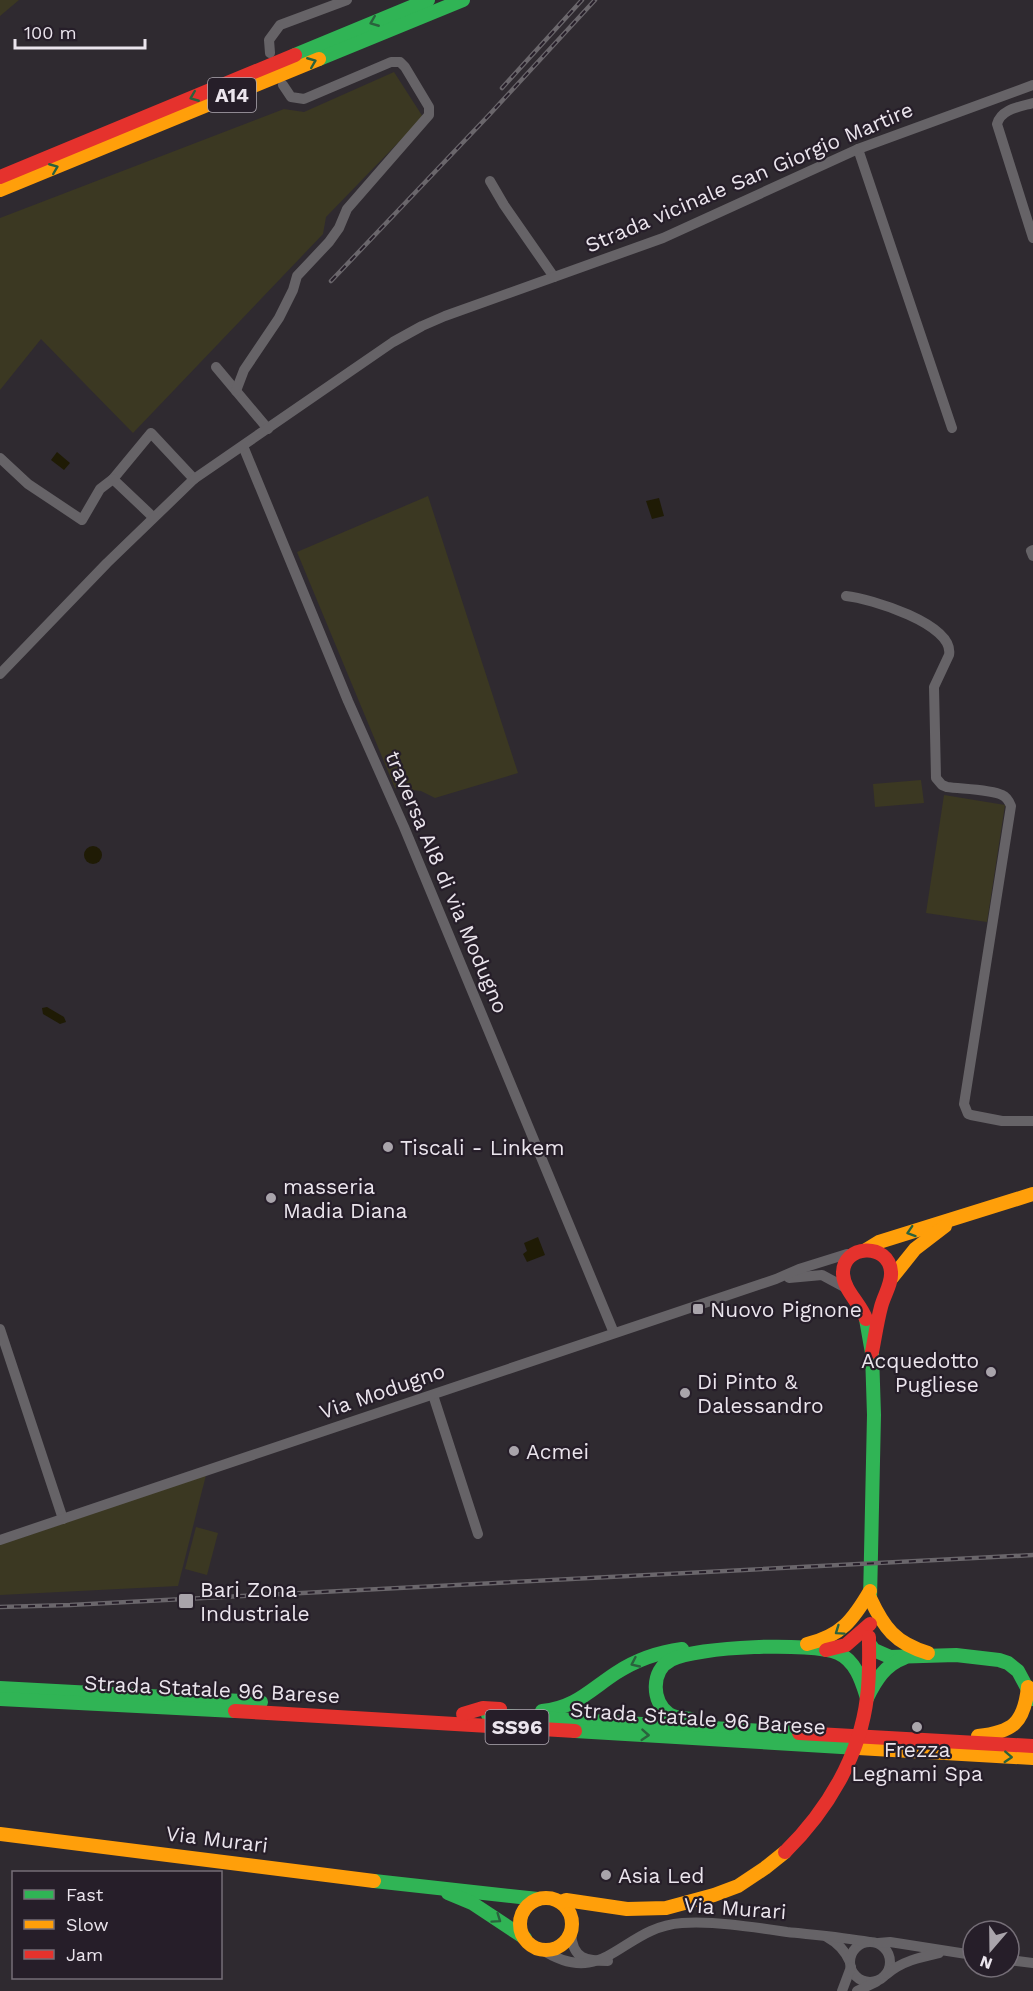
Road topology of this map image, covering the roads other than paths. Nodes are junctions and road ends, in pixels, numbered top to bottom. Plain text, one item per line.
1 (347, 0) edge
2 (428, 0) edge
3 (463, 0) edge
4 (270, 53) dead end
5 (283, 85) dead end
6 (1033, 85) edge
7 (1033, 103) edge
8 (858, 149) junction
9 (0, 177) edge
10 (490, 181) dead end
11 (0, 190) edge
12 (1033, 238) edge
13 (554, 277) junction
14 (216, 367) dead end
15 (236, 391) junction
16 (952, 428) dead end
17 (268, 429) junction
18 (243, 446) junction
19 (0, 458) edge
20 (113, 479) junction
21 (194, 479) junction
22 (153, 517) junction
23 (1033, 550) edge
24 (1033, 556) edge
25 (846, 596) dead end
26 (0, 674) edge
27 (1033, 1121) edge
28 (1033, 1194) edge
29 (957, 1219) junction
30 (866, 1250) junction
31 (852, 1255) junction
32 (777, 1279) junction
33 (889, 1284) junction
34 (851, 1292) junction
35 (0, 1329) edge
36 (614, 1333) junction
37 (872, 1352) junction
38 (433, 1395) junction
39 (63, 1519) junction
40 (478, 1534) dead end
41 (0, 1540) edge
42 (870, 1592) junction
43 (870, 1624) junction
44 (869, 1643) junction
45 (791, 1647) junction
46 (826, 1650) junction
47 (712, 1651) junction
48 (937, 1655) junction
49 (904, 1658) junction
50 (0, 1688) edge
51 (1030, 1693) edge
52 (0, 1699) edge
53 (866, 1701) junction
54 (57, 1702) junction
55 (0, 1706) edge
56 (463, 1714) junction
57 (780, 1731) junction
58 (872, 1737) junction
59 (1033, 1746) edge
60 (1033, 1758) edge
61 (0, 1834) edge
62 (429, 1888) junction
63 (538, 1899) junction
64 (561, 1902) junction
65 (600, 1906) junction
66 (572, 1928) junction
67 (826, 1937) junction
68 (525, 1938) junction
69 (874, 1943) junction
70 (541, 1949) junction
71 (945, 1952) junction
72 (961, 1954) edge
73 (608, 1961) junction
74 (850, 1964) junction
75 (882, 1978) junction
76 (842, 1991) edge
77 (857, 1991) edge

1 - 4 street
2 -> 9 main road, A14
11 -> 3 main road, A14
5 - 15 street
6 - 8 street, Strada vicinale San Giorgio Martire
7 - 12 street
8 - 13 street, Strada vicinale San Giorgio Martire
8 - 16 street
10 - 13 street
13 - 17 street, Strada vicinale San Giorgio Martire
14 - 15 street
15 - 17 street
17 - 18 street, Strada vicinale San Giorgio Martire
18 - 21 street, Strada vicinale San Giorgio Martire
18 - 36 street, traversa AI8 di via Modugno
19 - 20 street
20 - 21 street
20 - 22 street
21 - 22 street, Strada vicinale San Giorgio Martire
22 - 26 street, Strada vicinale San Giorgio Martire
23 - 24 street
25 - 27 street
28 - 29 main road
29 -> 30 main road
29 - 33 main road
30 - 31 main road
30 - 33 main road
31 - 32 street, Via Modugno
31 - 34 main road
32 - 34 street, Via Modugno
32 - 36 street, Via Modugno
33 - 34 main road
33 - 37 main road
34 - 37 main road
35 - 39 street
36 - 38 street, Via Modugno
37 - 42 main road
38 - 39 street, Via Modugno
38 - 40 street
39 - 41 street, Via Modugno
42 - 43 main road
42 -> 45 main road
42 - 48 main road
43 - 44 main road
43 - 46 main road
44 - 49 main road
44 - 53 main road
45 - 46 main road
45 - 47 main road
46 - 53 main road
47 -> 56 main road
47 - 57 main road
48 - 49 main road
48 - 51 main road
49 - 53 main road
50 - 56 main road, Strada Statale 96 Barese / SS96
51 - 58 main road
52 - 54 main road, Strada Statale 96 Barese / SS96
53 - 65 main road
54 - 55 main road
54 -> 60 main road, Strada Statale 96 Barese / SS96
56 - 57 main road, Strada Statale 96 Barese / SS96
57 - 58 main road, Strada Statale 96 Barese / SS96
58 - 59 main road, Strada Statale 96 Barese / SS96
61 - 62 main road, Via Murari
62 - 63 main road, Via Murari
62 -> 68 main road, Via Murari
63 - 64 main road
63 - 68 main road
64 - 65 main road
64 - 66 main road
65 - 66 main road
66 - 70 main road
66 - 73 street
67 - 69 street, Via Murari
67 - 73 street, Via Murari
67 - 74 street
68 - 70 main road
69 - 71 street, Via Murari
69 - 74 street
69 - 75 street
70 - 73 street, Via Murari
71 - 72 street, Via Murari
71 - 75 street, Via Murari
74 - 75 street
74 - 76 street
75 - 77 street, Via Murari

